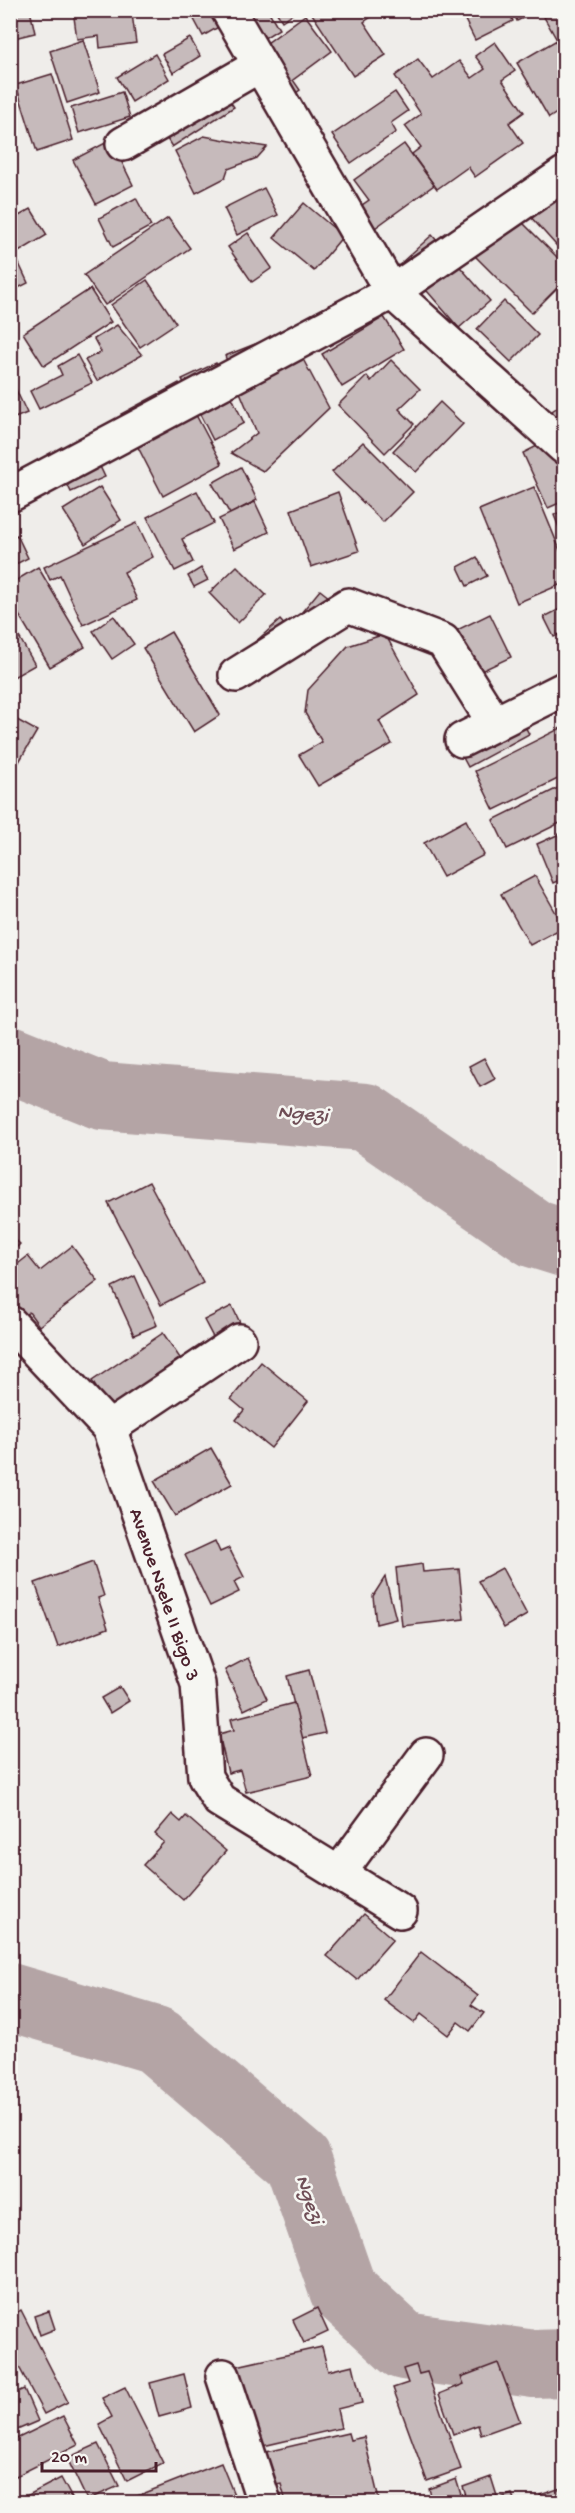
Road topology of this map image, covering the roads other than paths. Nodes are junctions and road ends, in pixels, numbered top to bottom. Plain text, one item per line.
1 (228, 10) edge
2 (260, 65) junction
3 (123, 144) dead end
4 (564, 174) edge
5 (392, 292) junction
6 (564, 447) edge
7 (10, 495) edge
8 (236, 675) dead end
9 (564, 689) edge
10 (495, 724) junction
11 (462, 740) dead end
12 (10, 1323) edge
13 (239, 1341) dead end
14 (109, 1428) junction
15 (426, 1755) dead end
16 (339, 1873) junction
17 (400, 1911) dead end
18 (223, 2376) dead end
19 (264, 2502) edge

1 - 2 street
2 - 3 street
2 - 5 street
4 - 5 street
5 - 6 street
5 - 7 street
8 - 10 street
9 - 10 street
10 - 11 street
12 - 14 street, Avenue Nsele II Bigo 3
13 - 14 street
14 - 16 street, Avenue Nsele II Bigo 3
15 - 16 street
16 - 17 street, Avenue Nsele II Bigo 3
18 - 19 street

